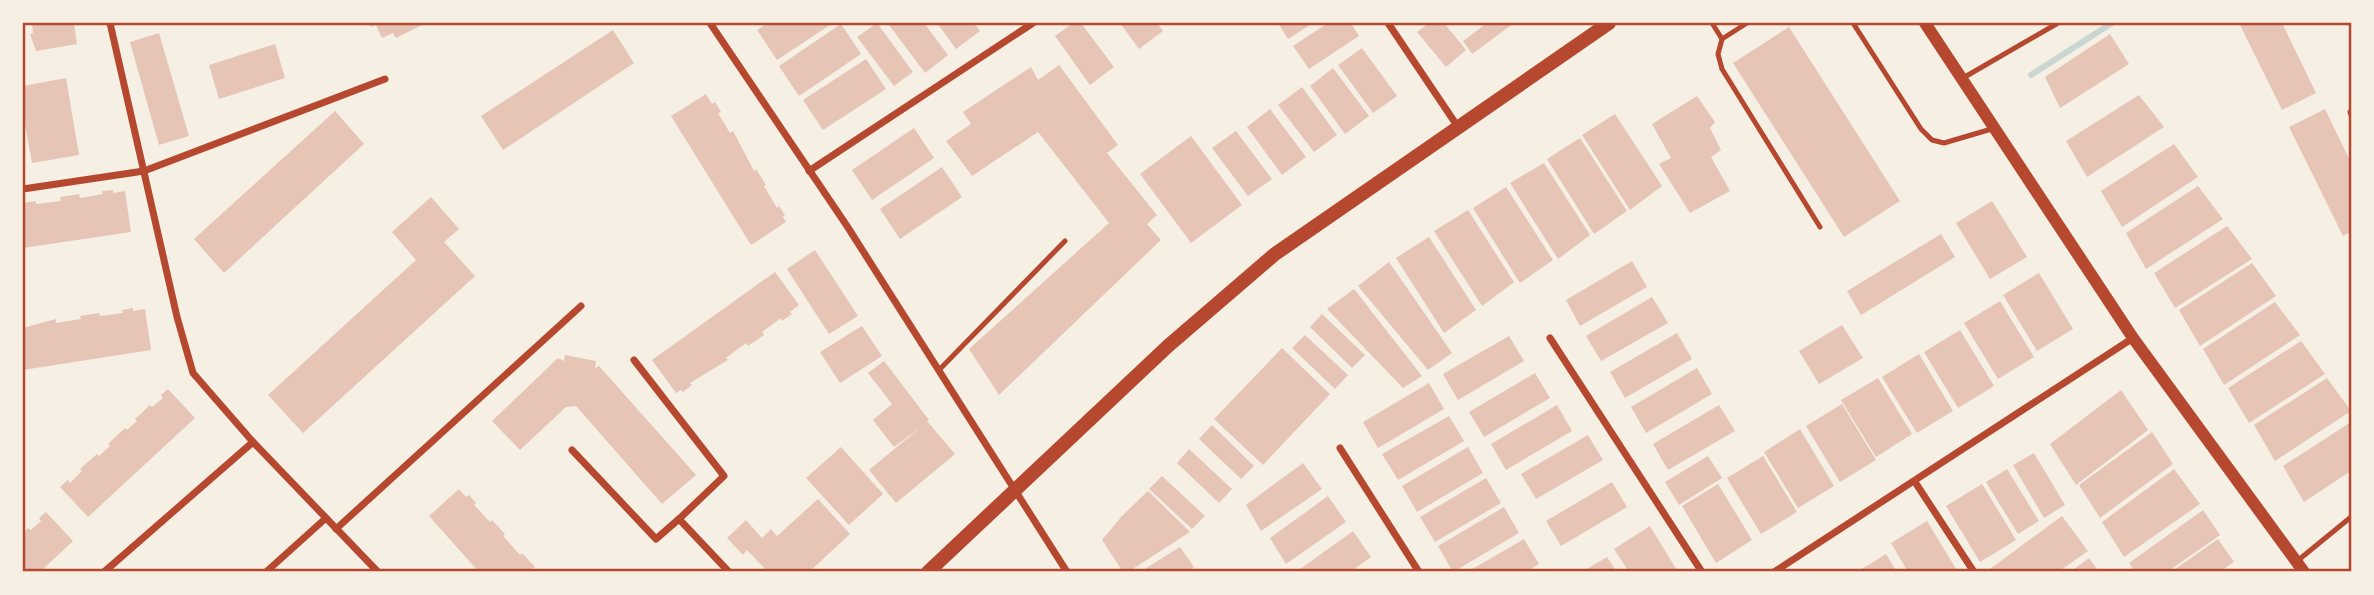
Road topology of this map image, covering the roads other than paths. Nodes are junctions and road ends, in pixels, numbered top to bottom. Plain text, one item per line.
1 (110, 23) edge
2 (710, 23) edge
3 (1033, 23) edge
4 (1388, 23) edge
5 (1609, 23) edge
6 (1712, 23) edge
7 (1746, 23) edge
8 (1853, 23) edge
9 (1925, 23) edge
10 (2058, 23) edge
11 (1722, 39) junction
12 (1963, 78) junction
13 (385, 79) dead end
14 (1458, 127) junction
15 (1995, 128) junction
16 (144, 171) junction
17 (808, 171) junction
18 (23, 189) edge
19 (1820, 227) dead end
20 (1065, 241) dead end
21 (581, 306) dead end
22 (1550, 338) dead end
23 (2133, 338) junction
24 (634, 360) dead end
25 (939, 370) junction
26 (253, 442) junction
27 (1340, 448) dead end
28 (572, 450) dead end
29 (1915, 482) junction
30 (1015, 490) junction
31 (2351, 517) edge
32 (326, 518) junction
33 (679, 519) junction
34 (337, 529) junction
35 (2300, 567) edge
36 (104, 572) edge
37 (266, 572) edge
38 (378, 572) edge
39 (729, 572) edge
40 (928, 572) edge
41 (1067, 572) edge
42 (1419, 572) edge
43 (1702, 572) edge
44 (1774, 572) edge
45 (1974, 572) edge

1 - 16 street
2 - 17 street
3 - 17 street
4 - 14 street
5 - 14 main road
6 - 11 lane
7 - 11 lane
8 - 15 lane
9 - 12 street
10 - 12 lane
11 - 19 lane
12 - 15 street
13 - 16 street
14 - 30 main road
15 - 23 street
16 - 18 street
16 - 26 street
17 - 25 street
20 - 25 lane
21 - 34 street
22 - 43 street
23 - 29 street
23 - 35 street
24 - 33 street
25 - 30 street
26 - 32 street
26 - 36 street
27 - 42 street
28 - 33 street
29 - 44 street
29 - 45 street
30 - 40 main road
30 - 41 street
31 - 35 lane
32 - 34 street
32 - 37 street
33 - 39 street
34 - 38 street

